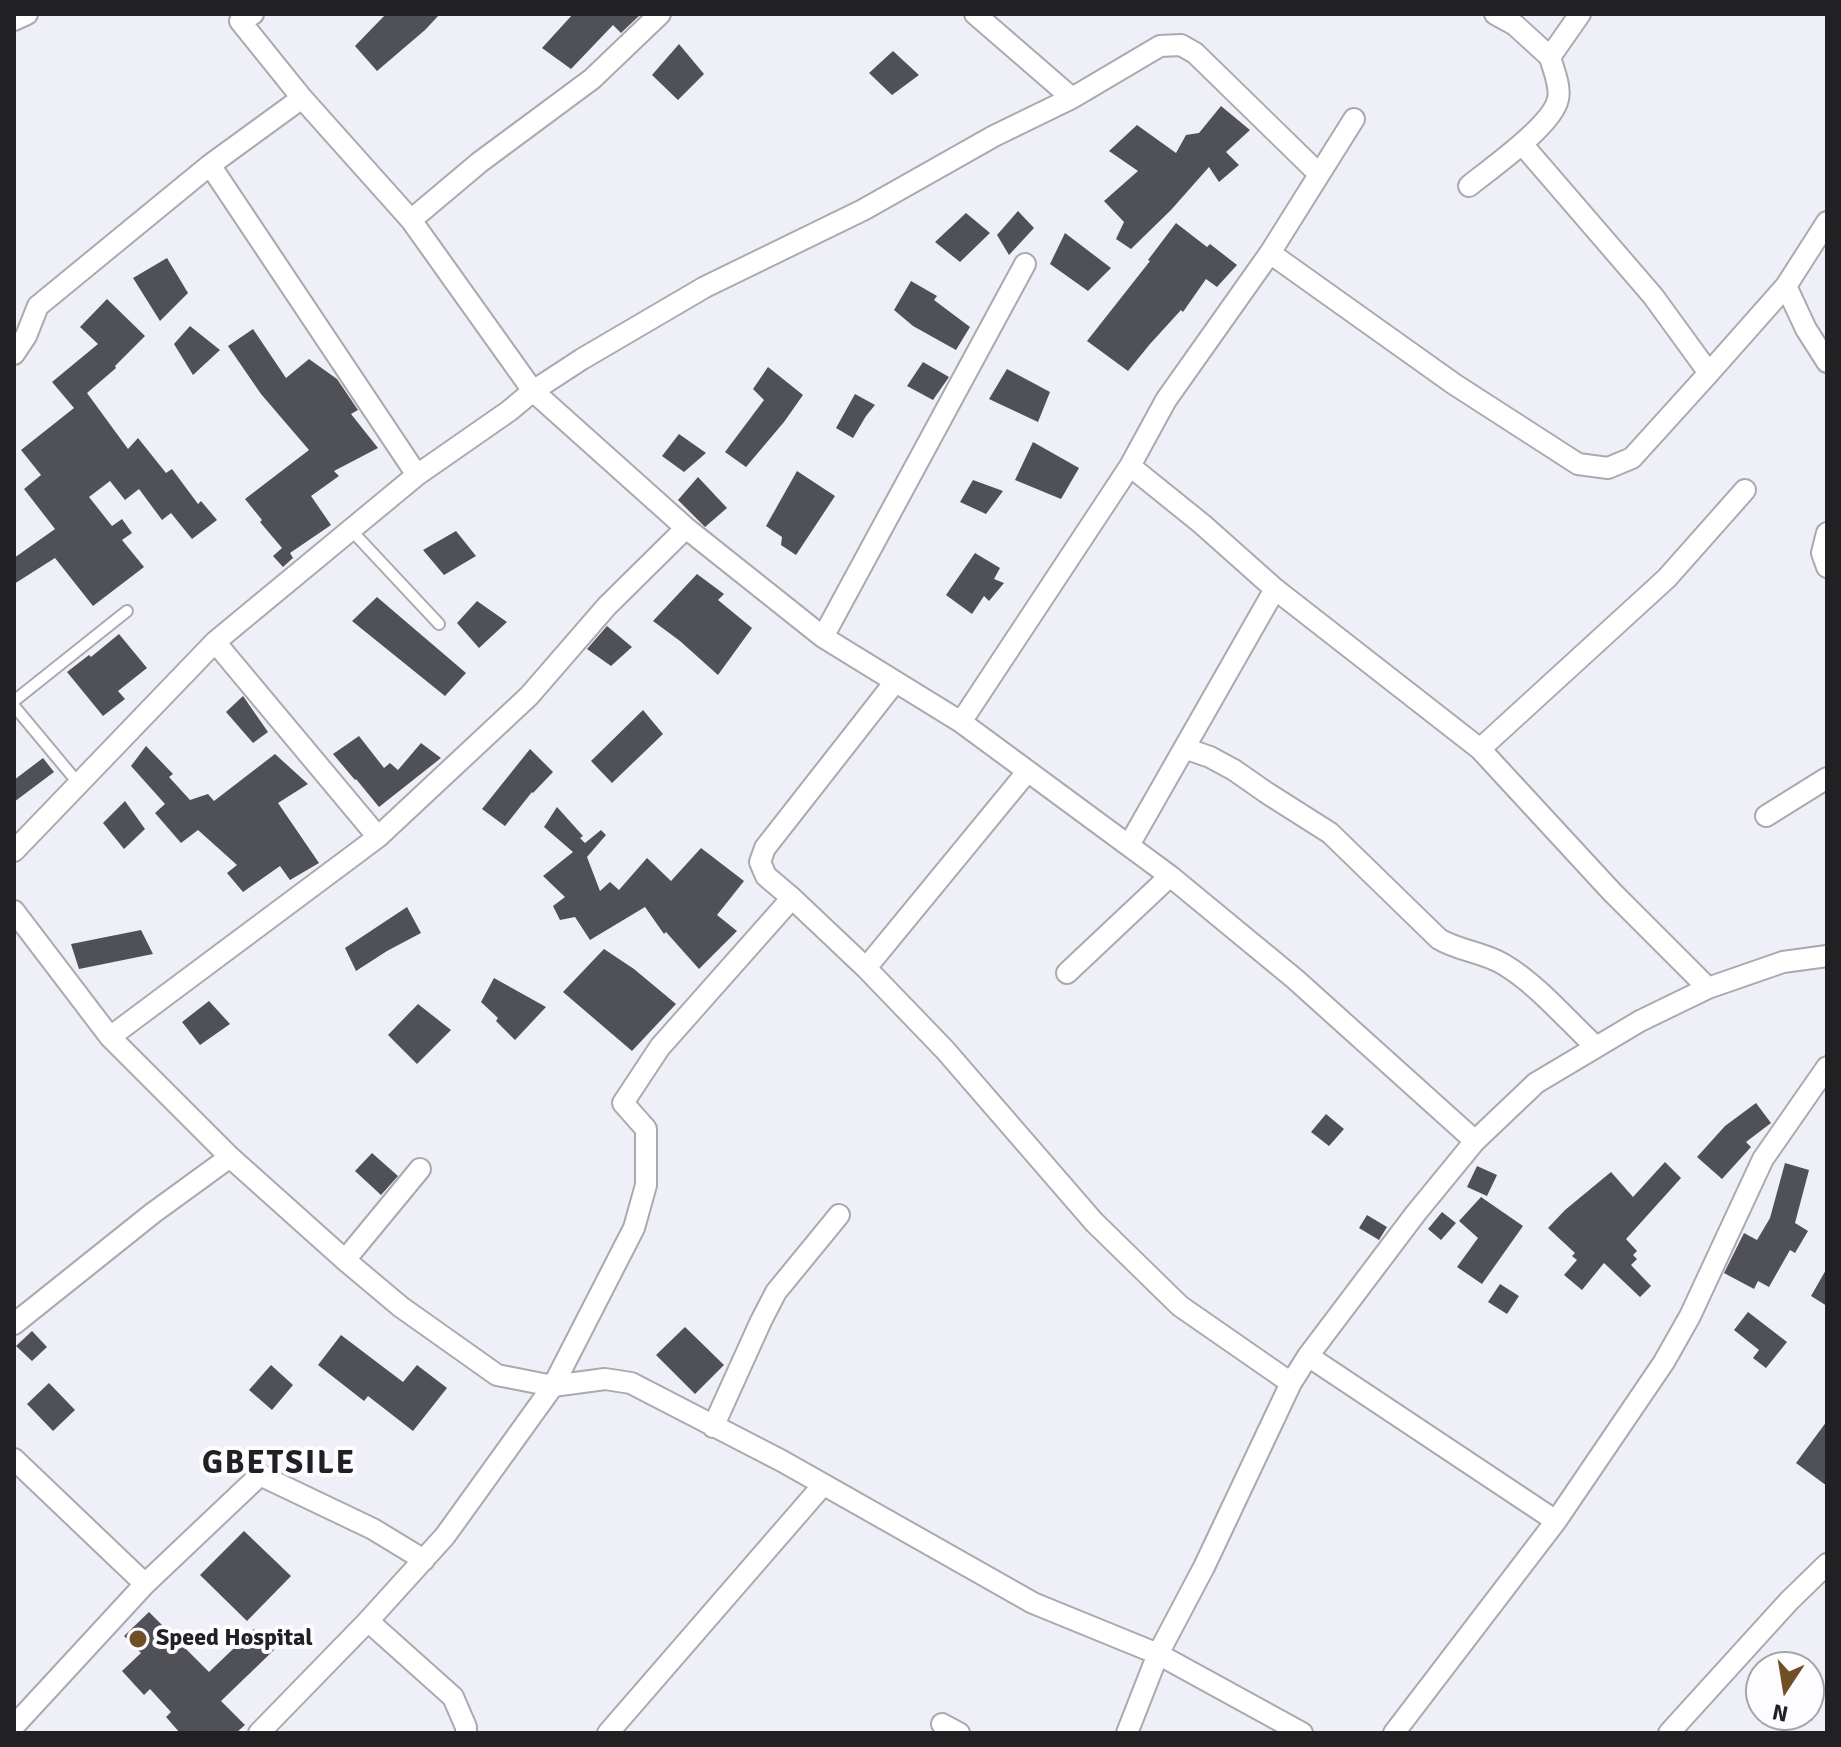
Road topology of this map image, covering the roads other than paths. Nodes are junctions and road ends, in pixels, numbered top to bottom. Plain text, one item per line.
1 (27, 14) edge
2 (253, 14) edge
3 (660, 14) edge
4 (975, 14) edge
5 (1495, 14) edge
6 (1580, 14) edge
7 (14, 20) edge
8 (1550, 57) junction
9 (302, 98) junction
10 (1072, 98) junction
11 (1354, 119) dead end
12 (1522, 144) junction
13 (210, 165) junction
14 (1319, 174) junction
15 (1469, 186) dead end
16 (411, 220) junction
17 (1827, 222) edge
18 (1270, 253) junction
19 (1025, 264) dead end
20 (1786, 286) junction
21 (14, 354) edge
22 (1827, 362) edge
23 (1709, 373) junction
24 (533, 391) junction
25 (1130, 466) junction
26 (417, 475) junction
27 (1745, 490) dead end
28 (686, 528) junction
29 (351, 530) junction
30 (1827, 533) edge
31 (1827, 567) edge
32 (1275, 589) junction
33 (127, 611) dead end
34 (439, 624) dead end
35 (823, 637) junction
36 (215, 642) junction
37 (895, 682) junction
38 (14, 704) edge
39 (961, 722) junction
40 (1184, 748) junction
41 (1480, 749) junction
42 (1027, 772) junction
43 (1827, 778) edge
44 (79, 784) junction
45 (1766, 816) dead end
46 (378, 837) junction
47 (1129, 845) junction
48 (14, 851) edge
49 (1170, 876) junction
50 (792, 898) junction
51 (14, 911) edge
52 (1827, 956) edge
53 (866, 968) junction
54 (1067, 973) dead end
55 (1708, 988) junction
56 (110, 1037) junction
57 (1596, 1047) junction
58 (1827, 1067) edge
59 (1475, 1141) junction
60 (230, 1157) junction
61 (420, 1169) dead end
62 (839, 1215) dead end
63 (345, 1260) junction
64 (14, 1324) edge
65 (1308, 1356) junction
66 (1291, 1383) junction
67 (553, 1386) junction
68 (713, 1427) junction
69 (14, 1459) edge
70 (823, 1485) junction
71 (1556, 1521) junction
72 (424, 1560) junction
73 (1827, 1564) edge
74 (145, 1584) junction
75 (368, 1621) junction
76 (1158, 1654) junction
77 (14, 1726) edge
78 (259, 1733) edge
79 (466, 1733) edge
80 (608, 1733) edge
81 (1127, 1733) edge
82 (1302, 1733) edge
83 (1394, 1733) edge
84 (1669, 1733) edge

1 - 7 street
2 - 9 street
3 - 16 street
4 - 10 street
5 - 8 street
6 - 8 street
8 - 12 street
9 - 13 street
9 - 16 street
10 - 14 street
10 - 24 street
11 - 14 street
12 - 15 street
12 - 23 street
13 - 21 street
13 - 26 street
14 - 18 street
16 - 24 street
17 - 20 street
18 - 23 street
18 - 25 street
19 - 35 street
20 - 22 street
20 - 23 street
24 - 26 street
24 - 28 street
25 - 32 street
25 - 39 street
26 - 29 street
27 - 41 street
28 - 35 street
28 - 46 street
29 - 34 lane
29 - 36 street
30 - 31 street
32 - 40 street
32 - 41 street
33 - 38 lane
35 - 37 street
36 - 44 street
36 - 46 street
37 - 39 street
37 - 50 street
38 - 44 lane
39 - 42 street
40 - 47 street
40 - 57 street
41 - 55 street
42 - 47 street
42 - 53 street
43 - 45 street
44 - 48 street
46 - 56 street
47 - 49 street
49 - 54 street
49 - 59 street
50 - 53 street
50 - 67 street
51 - 56 street
52 - 55 street
53 - 66 street
55 - 57 street
56 - 60 street
57 - 59 street
58 - 71 street
59 - 65 street
60 - 63 street
60 - 64 street
61 - 63 street
62 - 68 street
63 - 67 street
65 - 66 street
65 - 71 street
66 - 76 street
67 - 68 street
67 - 72 street
68 - 70 street
69 - 74 street
70 - 76 street
70 - 80 street
71 - 83 street
72 - 74 street
72 - 75 street
73 - 84 street
74 - 77 street
75 - 78 street
75 - 79 street
76 - 81 street
76 - 82 street

